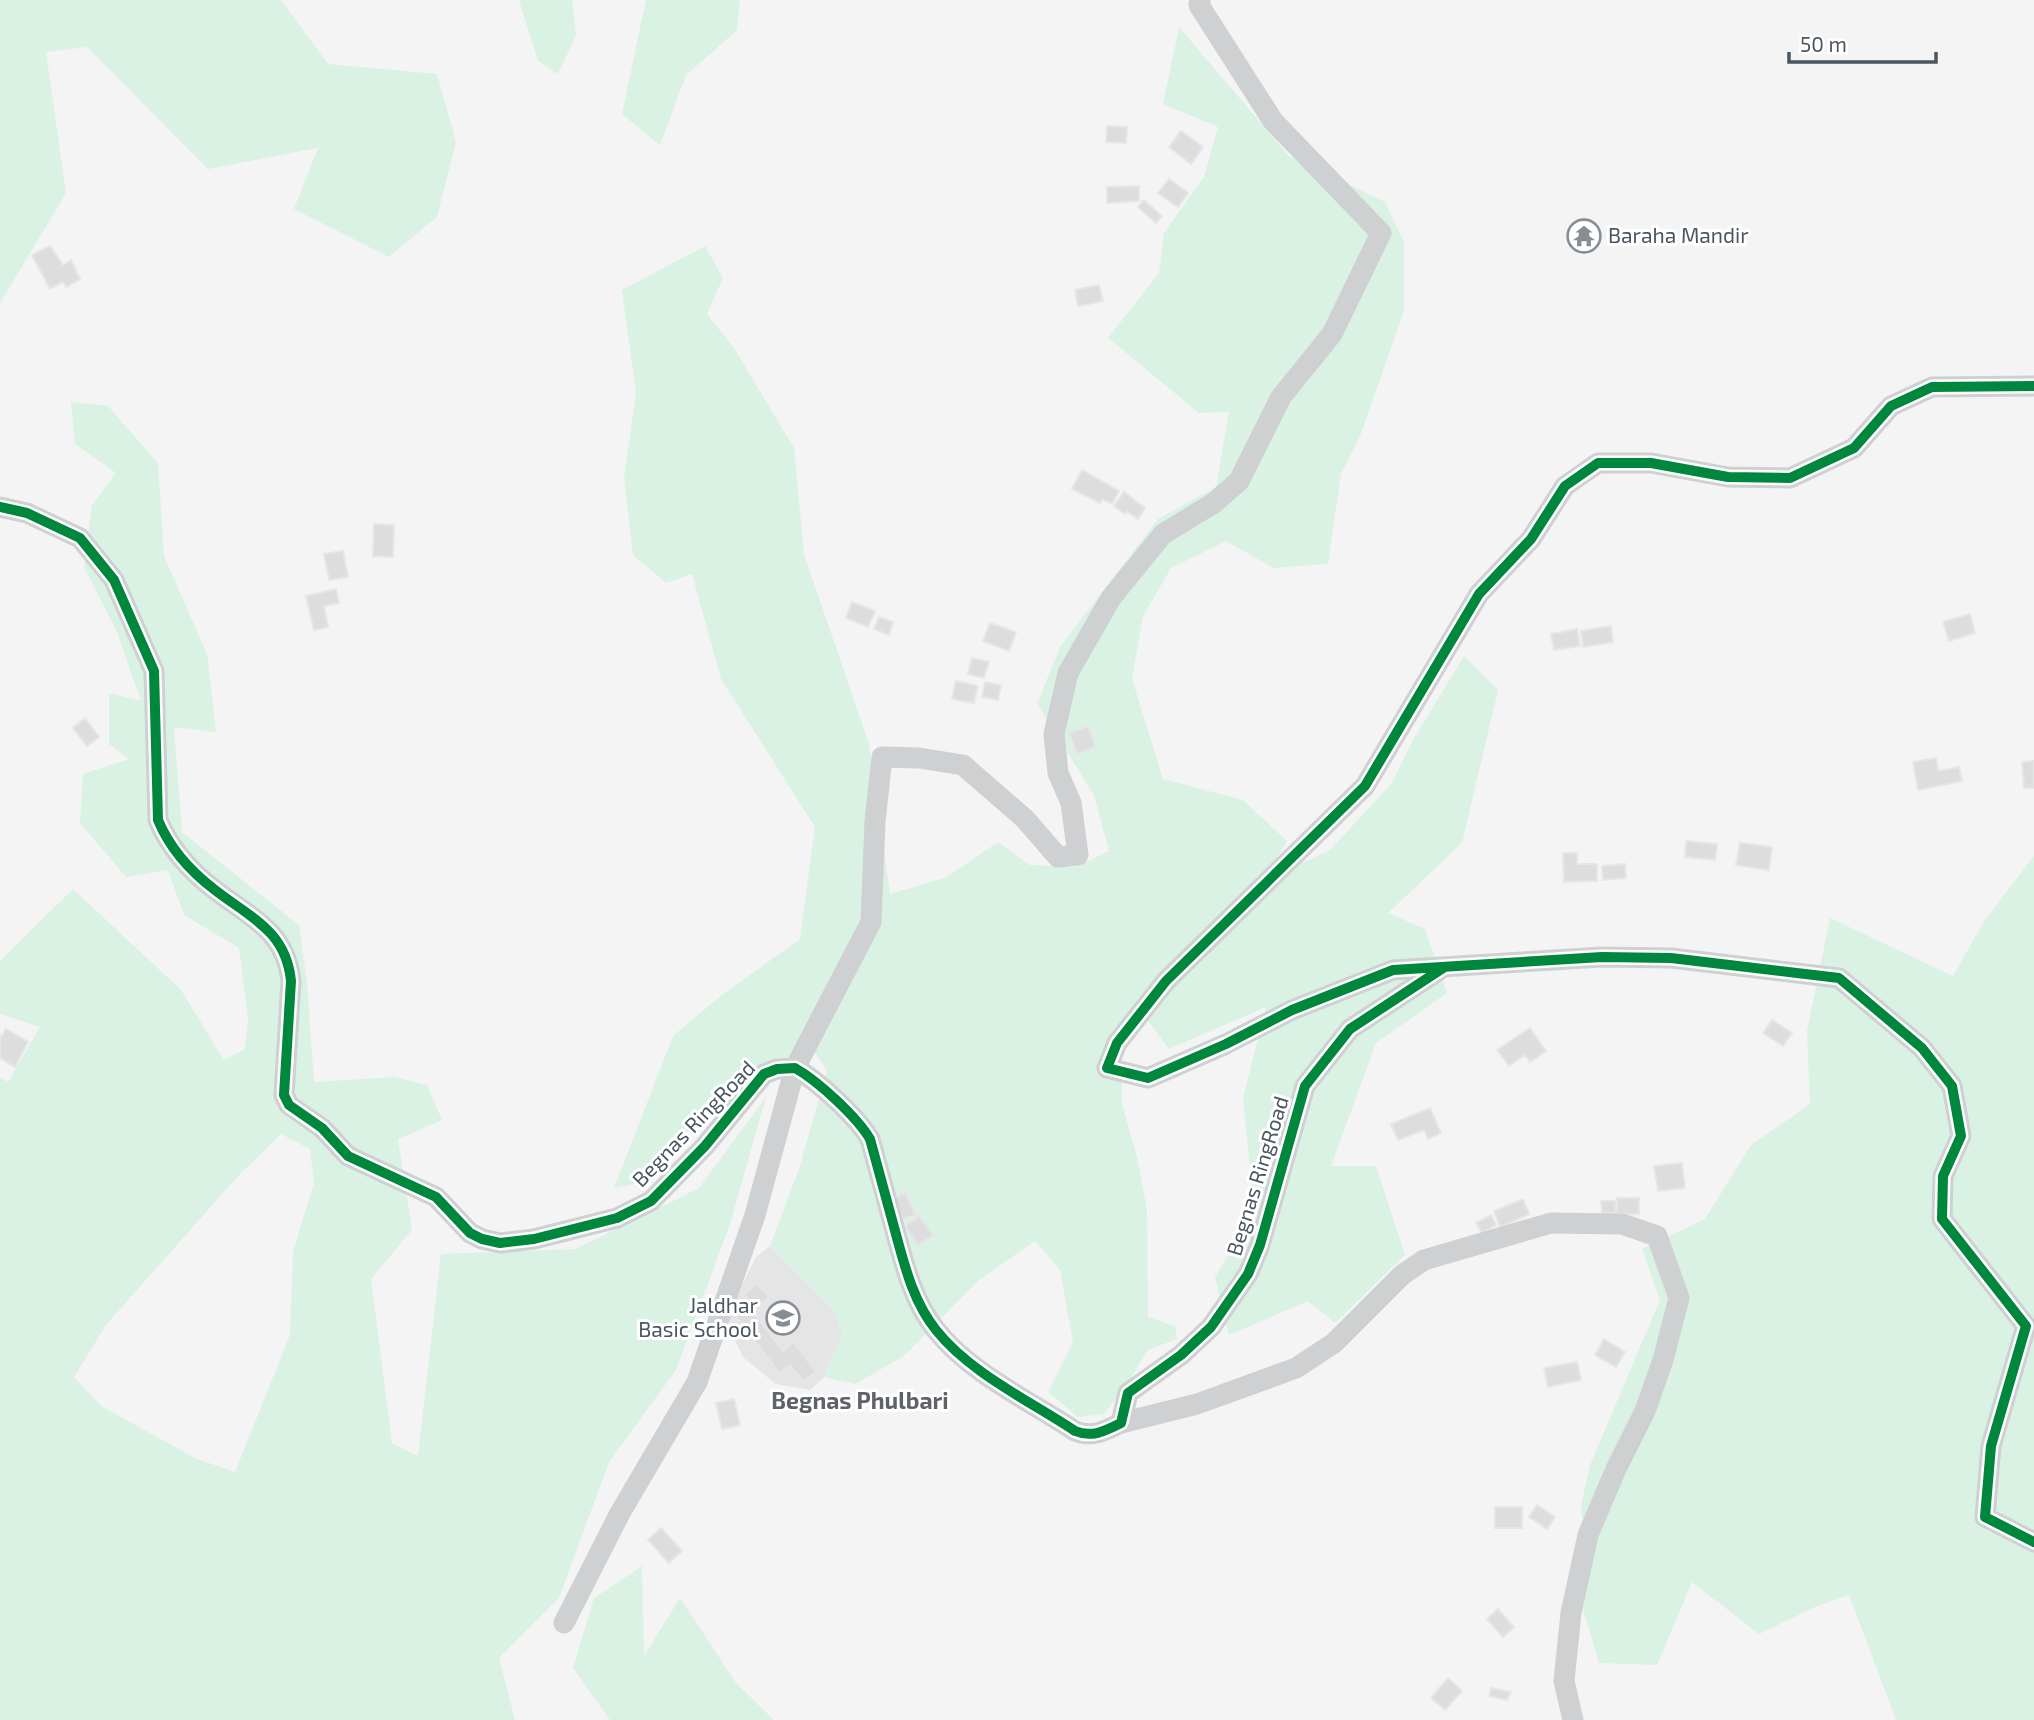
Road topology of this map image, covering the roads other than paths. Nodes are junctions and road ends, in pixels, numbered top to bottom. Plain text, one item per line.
1 (1200, 0) edge
2 (2034, 386) edge
3 (0, 507) edge
4 (1445, 967) junction
5 (795, 1068) junction
6 (1121, 1423) junction
7 (2034, 1542) edge
8 (565, 1623) dead end
9 (1573, 1720) edge

1 - 5 street
2 - 4 street
3 - 5 street, Begnas RingRoad
4 - 6 street, Begnas RingRoad
4 - 7 street
5 - 6 street
5 - 8 street
6 - 9 street

